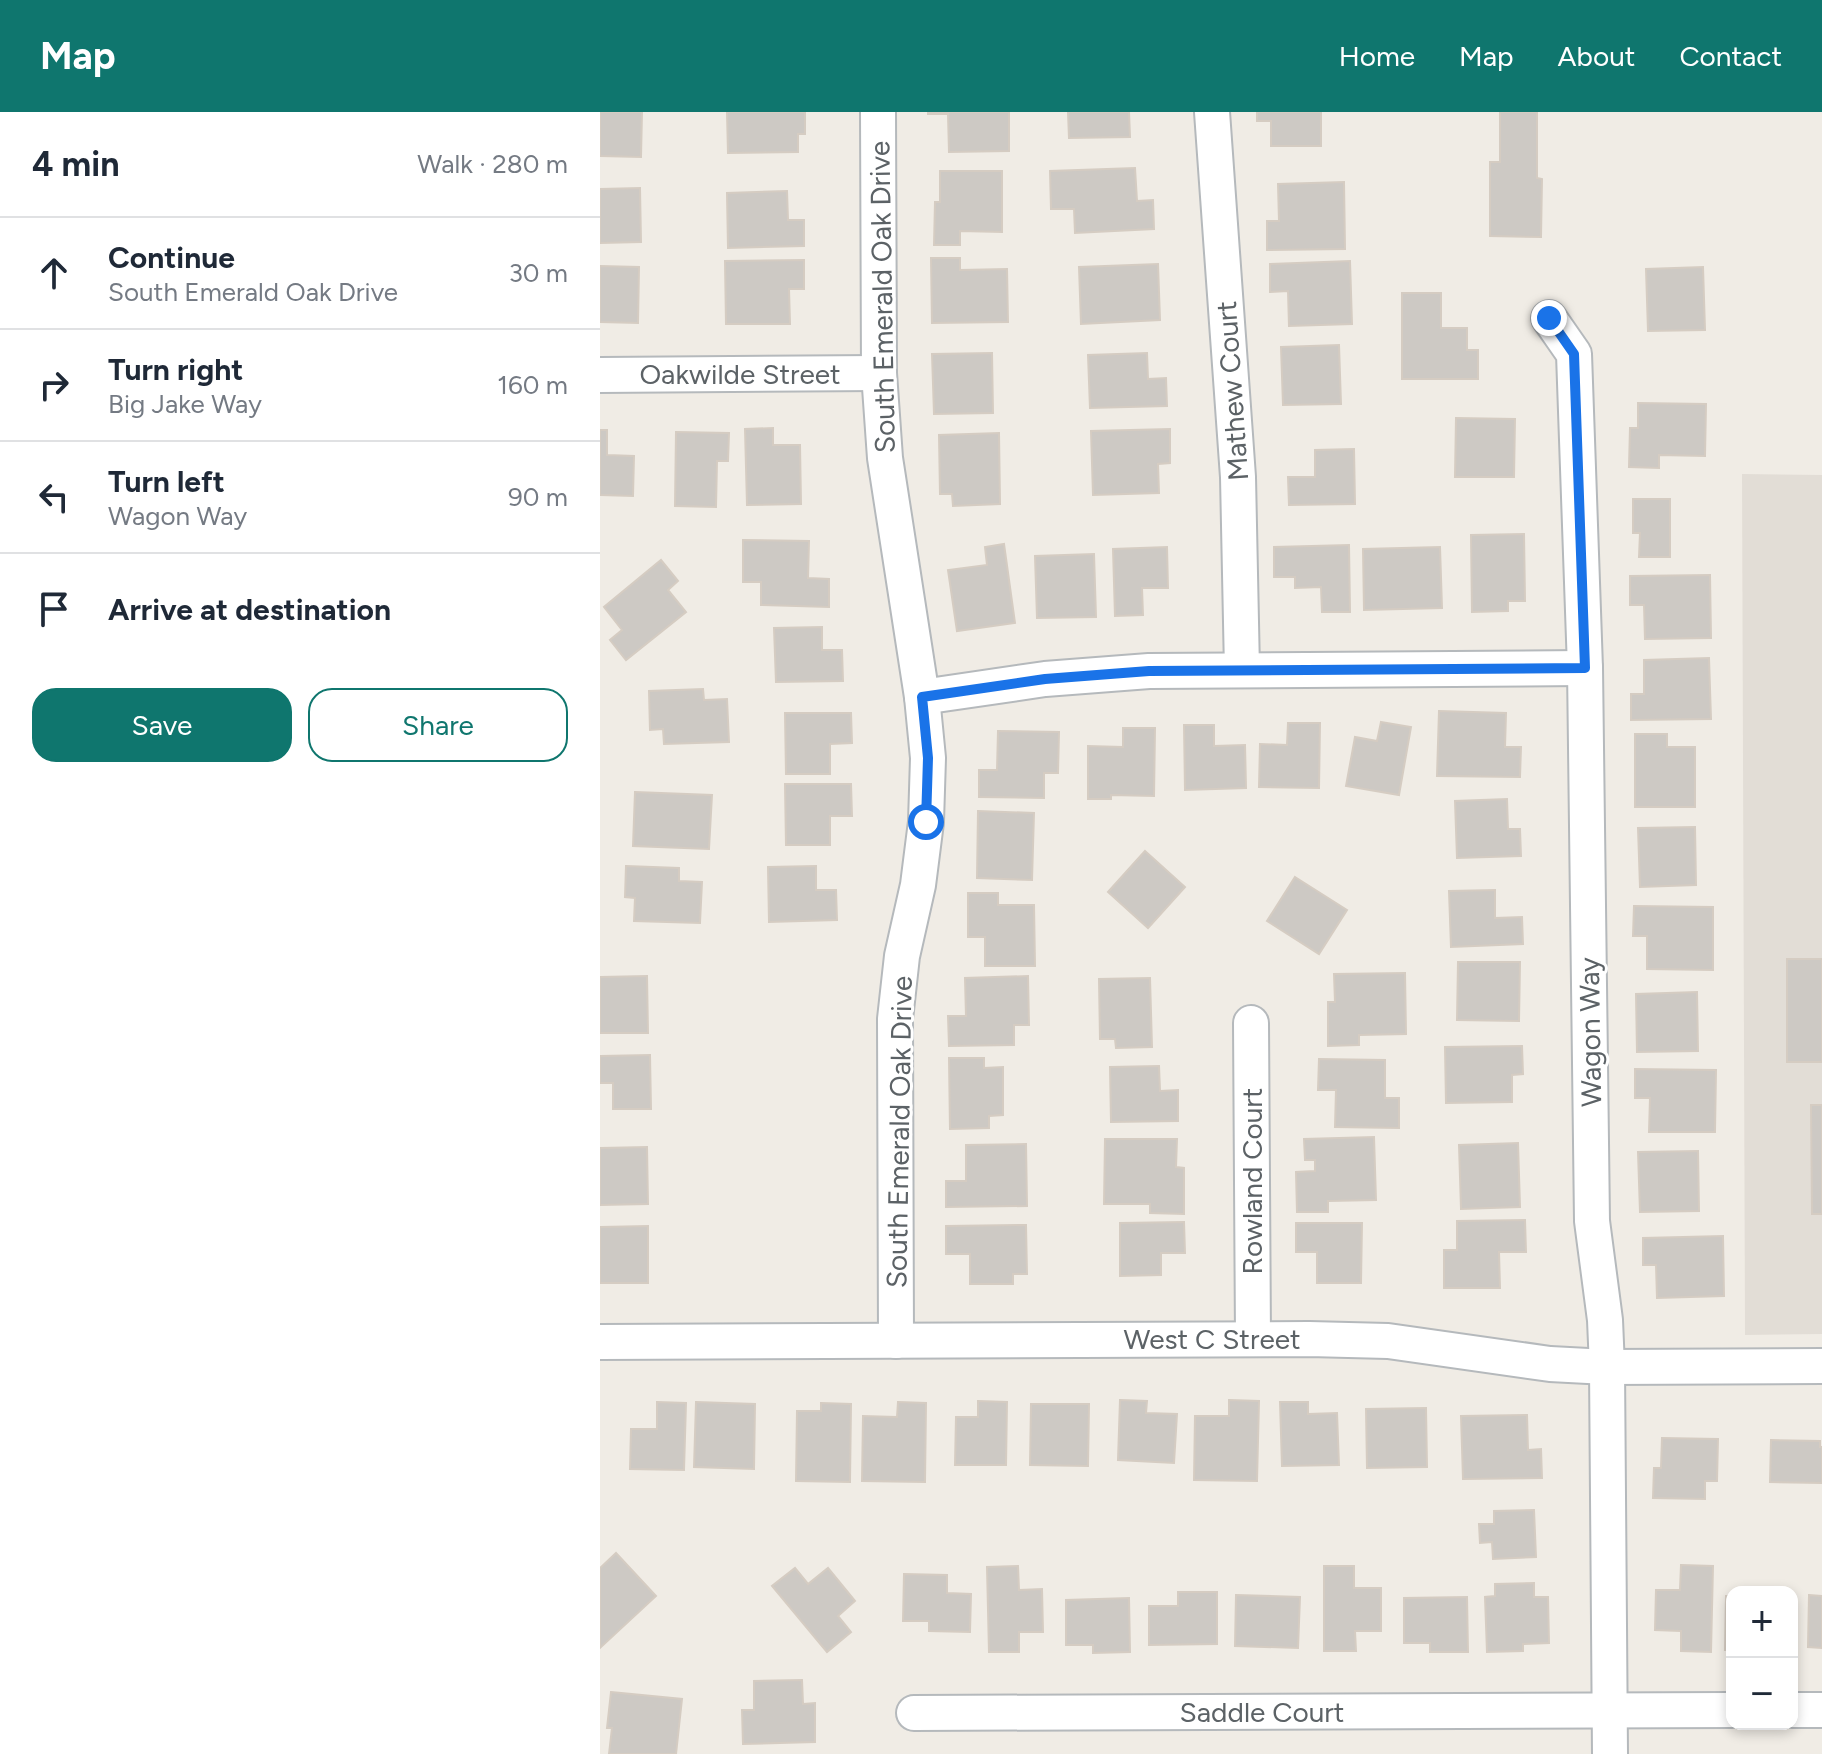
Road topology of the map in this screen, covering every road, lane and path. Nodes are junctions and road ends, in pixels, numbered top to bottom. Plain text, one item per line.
1 (878, 112) edge
2 (1212, 112) edge
3 (1549, 318) dead end
4 (879, 373) junction
5 (600, 375) edge
6 (1585, 668) junction
7 (1242, 670) junction
8 (922, 697) junction
9 (1251, 1023) dead end
10 (1253, 1339) junction
11 (896, 1341) junction
12 (600, 1342) edge
13 (1822, 1366) edge
14 (1607, 1367) junction
15 (1726, 1710) edge
16 (1798, 1710) edge
17 (1822, 1710) edge
18 (1610, 1711) junction
19 (914, 1713) dead end
20 (1610, 1754) edge

1 - 4 street, South Emerald Oak Drive
2 - 7 street, Mathew Court
3 - 6 street, Wagon Way
4 - 5 street, Oakwilde Street
4 - 8 street, South Emerald Oak Drive
6 - 7 street
6 - 14 street, Wagon Way
7 - 8 street
8 - 11 street, South Emerald Oak Drive
9 - 10 street, Rowland Court
10 - 11 street, West C Street
10 - 14 street, West C Street
11 - 12 street, West C Street
13 - 14 street, West C Street
14 - 18 street, Wagon Way
15 - 18 street, Saddle Court
16 - 17 street
18 - 19 street, Saddle Court
18 - 20 street, Wagon Way

